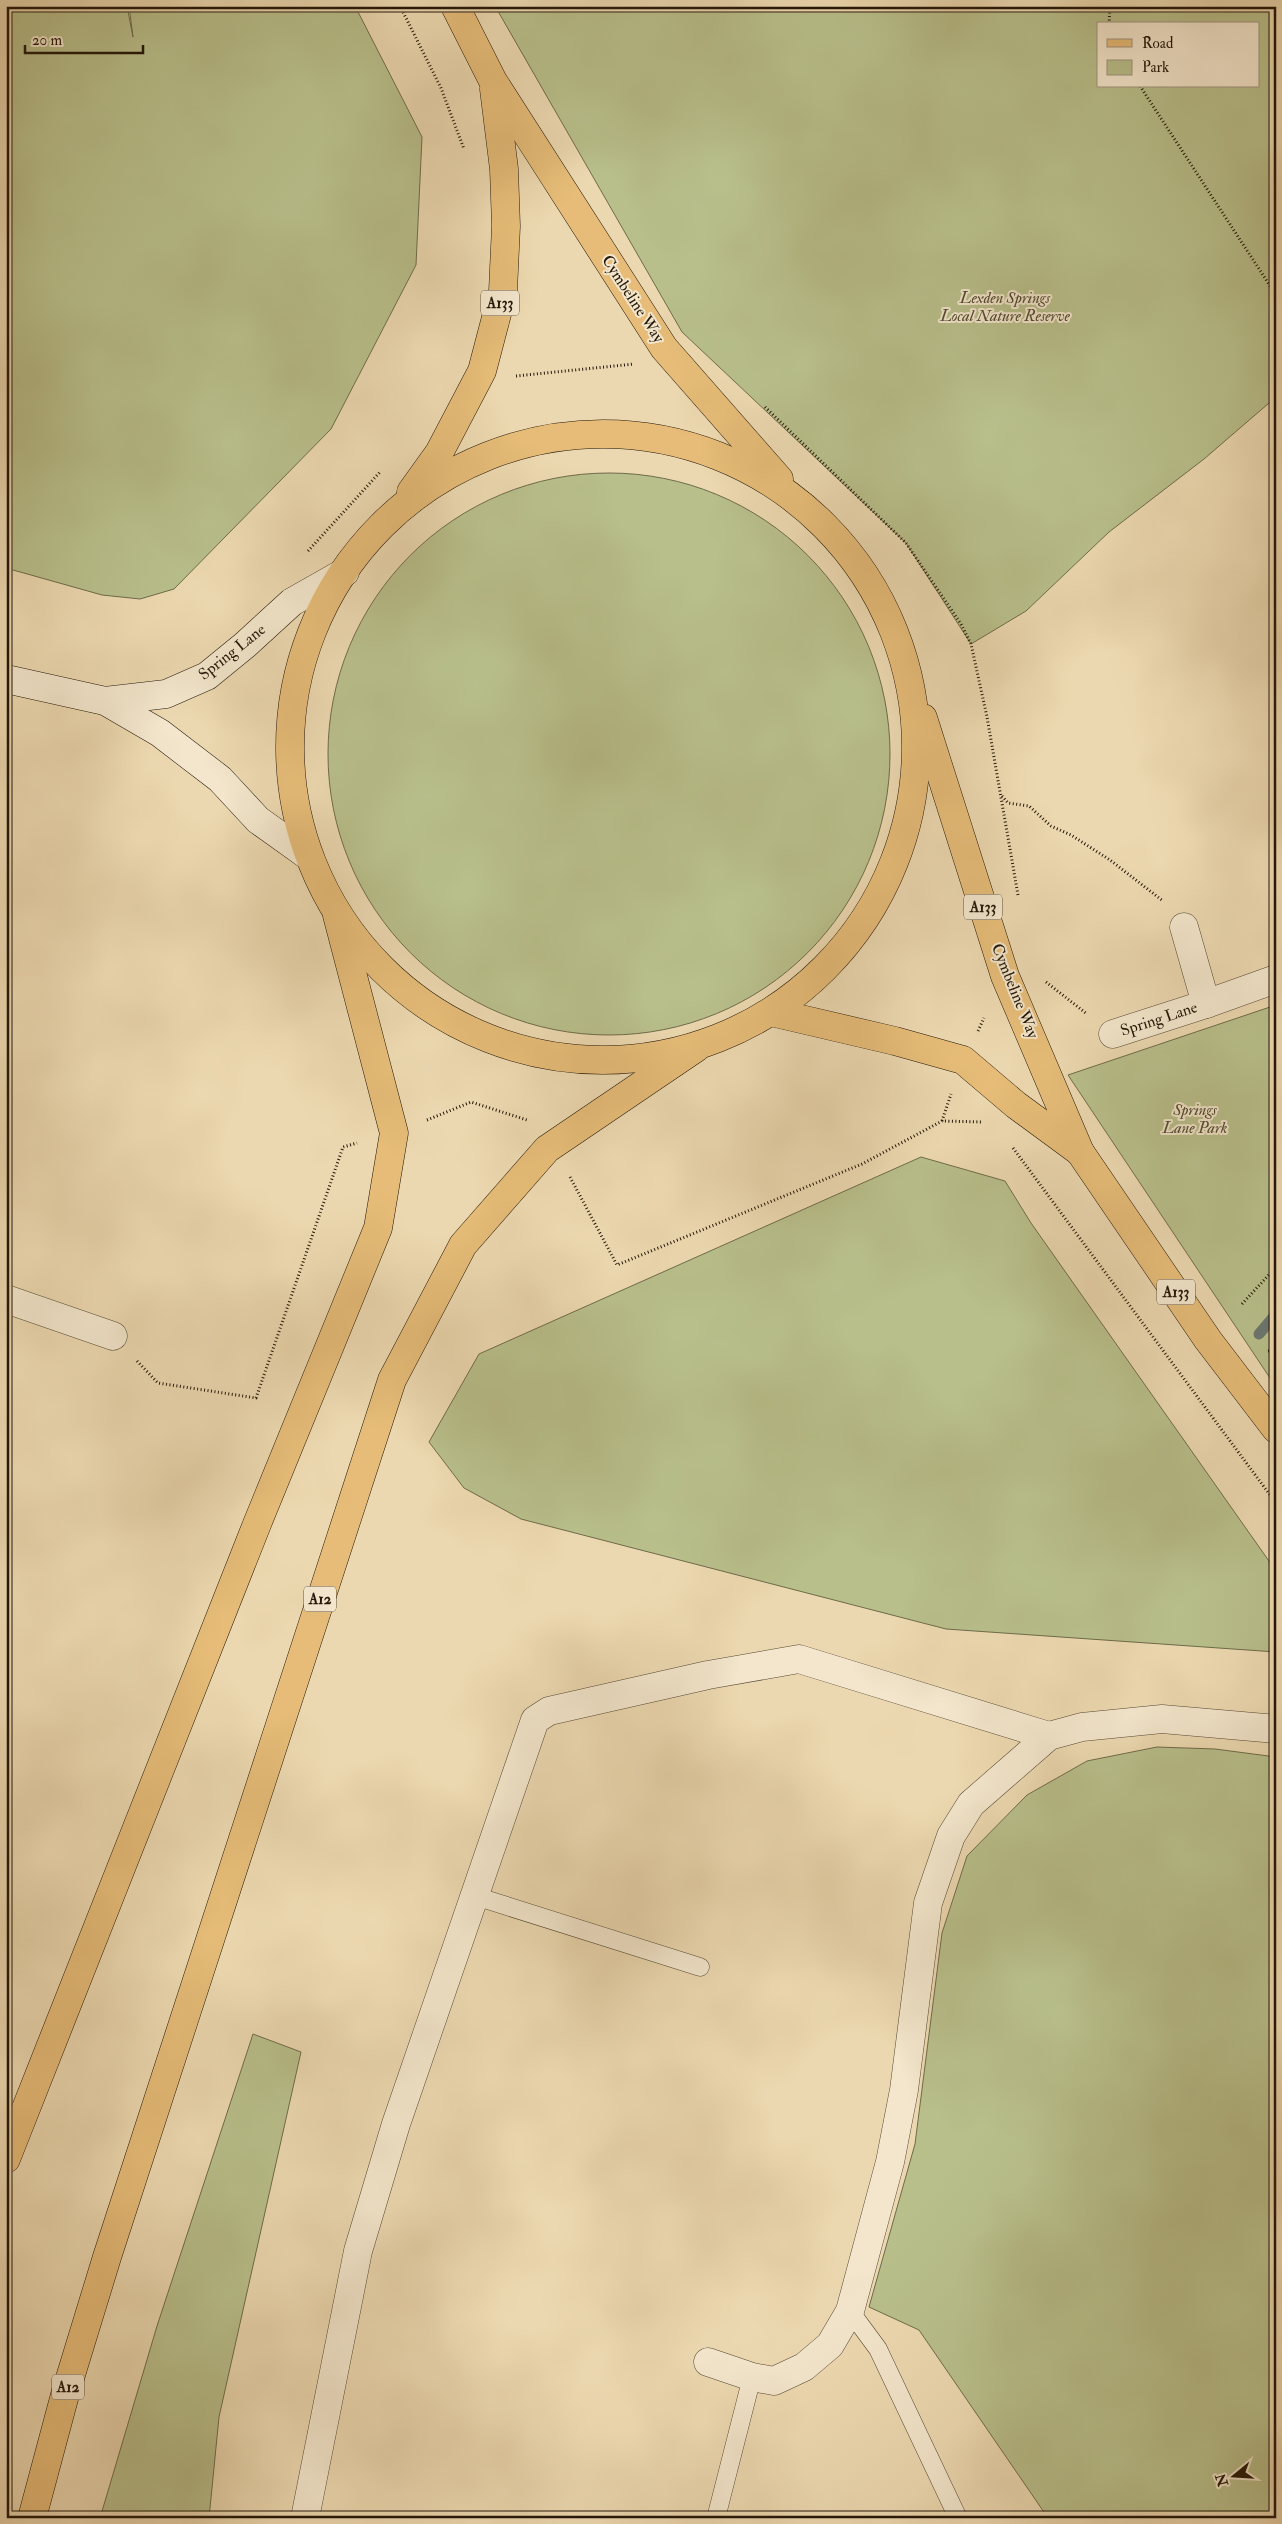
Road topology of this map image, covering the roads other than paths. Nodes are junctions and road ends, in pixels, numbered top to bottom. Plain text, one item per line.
1 (455, 6) edge
2 (493, 81) junction
3 (797, 499) junction
4 (404, 502) junction
5 (345, 572) junction
6 (902, 655) junction
7 (6, 679) edge
8 (105, 702) junction
9 (307, 855) junction
10 (337, 915) junction
11 (1184, 927) road end
12 (1276, 979) edge
13 (1206, 1004) junction
14 (772, 1012) junction
15 (1113, 1034) road end
16 (696, 1048) junction
17 (1080, 1152) junction
18 (6, 1300) edge
19 (113, 1336) road end
20 (1276, 1429) edge
21 (1276, 1729) edge
22 (1049, 1736) junction
23 (475, 1896) junction
24 (700, 1966) dead end
25 (6, 2159) edge
26 (850, 2311) junction
27 (708, 2362) dead end
28 (752, 2377) junction
29 (32, 2518) edge
30 (306, 2518) edge
31 (716, 2518) edge
32 (958, 2518) edge

1 - 2 main road, Cymbeline Way / A133
2 - 3 main road, Cymbeline Way / A133
2 - 4 main road, Cymbeline Way / A133
3 - 4 main road
3 - 6 main road
4 - 5 main road
5 - 8 street, Spring Lane
5 - 9 main road
6 - 14 main road
6 - 17 main road, Cymbeline Way / A133
7 - 8 street, Spring Lane
8 - 9 street, Spring Lane
9 - 10 main road
10 - 16 main road
10 - 25 main road
11 - 13 street, Spring Lane
12 - 13 street, Spring Lane
13 - 15 street, Spring Lane
14 - 16 main road
14 - 17 main road, Cymbeline Way / A133
16 - 29 main road, A12
17 - 20 main road, Cymbeline Way / A133
18 - 19 street
21 - 22 street
22 - 23 street
22 - 26 street
23 - 24 lane
23 - 30 street
26 - 28 street
26 - 32 lane
27 - 28 street
28 - 31 lane

